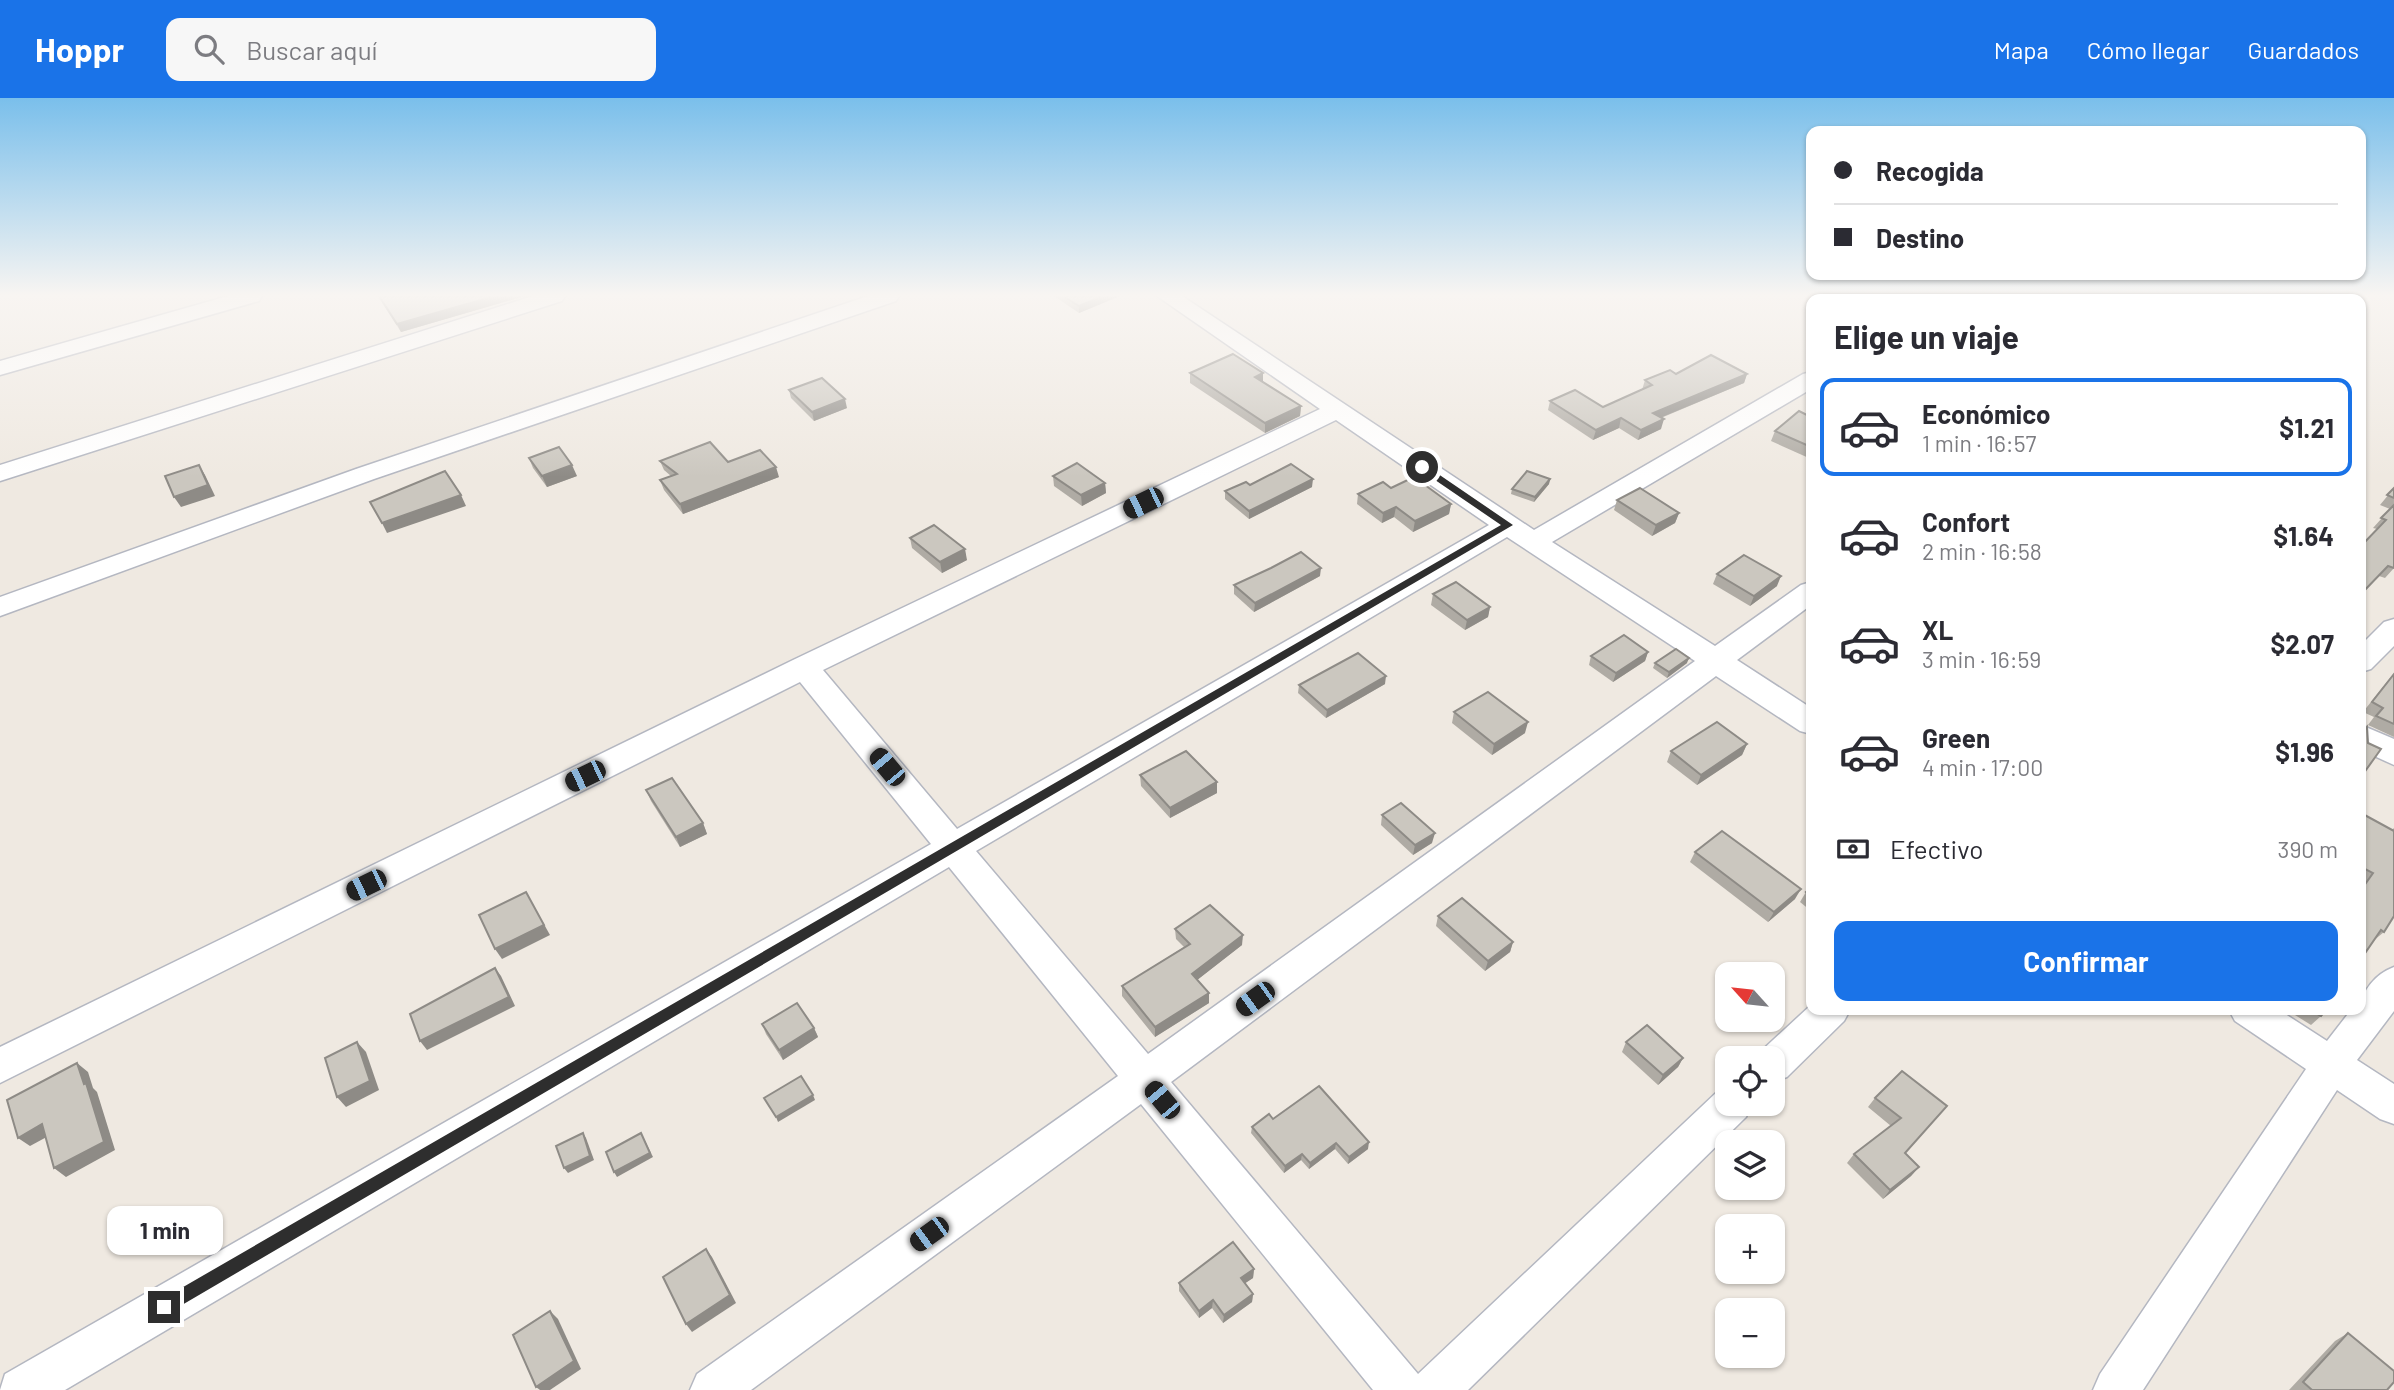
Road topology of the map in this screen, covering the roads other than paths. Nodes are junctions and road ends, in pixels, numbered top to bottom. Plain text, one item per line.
1 (41, 356) edge
2 (364, 356) edge
3 (711, 356) edge
4 (1257, 356) edge
5 (0, 368) edge
6 (1806, 384) edge
7 (1337, 410) junction
8 (0, 472) edge
9 (1520, 534) junction
10 (1806, 595) edge
11 (0, 607) edge
12 (2394, 629) edge
13 (2366, 657) edge
14 (1715, 660) junction
15 (804, 667) junction
16 (1806, 720) edge
17 (2366, 739) edge
18 (2394, 753) edge
19 (954, 848) junction
20 (2394, 983) edge
21 (1826, 1015) edge
22 (2256, 1015) edge
23 (1785, 1054) edge
24 (2331, 1065) junction
25 (0, 1066) edge
26 (1145, 1079) junction
27 (2394, 1107) edge
28 (1720, 1116) edge
29 (21, 1390) edge
30 (713, 1390) edge
31 (1402, 1390) edge
32 (1435, 1390) edge
33 (2116, 1390) edge

1 - 5 street
2 - 8 street
3 - 11 street
4 - 7 street
6 - 9 street
7 - 9 street
7 - 15 street
9 - 14 street
9 - 19 street
10 - 14 street
12 - 13 street
14 - 16 street
14 - 26 street
15 - 19 street
15 - 25 street
17 - 18 street
19 - 26 street
19 - 29 street
20 - 24 street
21 - 23 street
22 - 24 street
24 - 27 street
24 - 33 street
26 - 30 street
26 - 31 street
28 - 32 street

